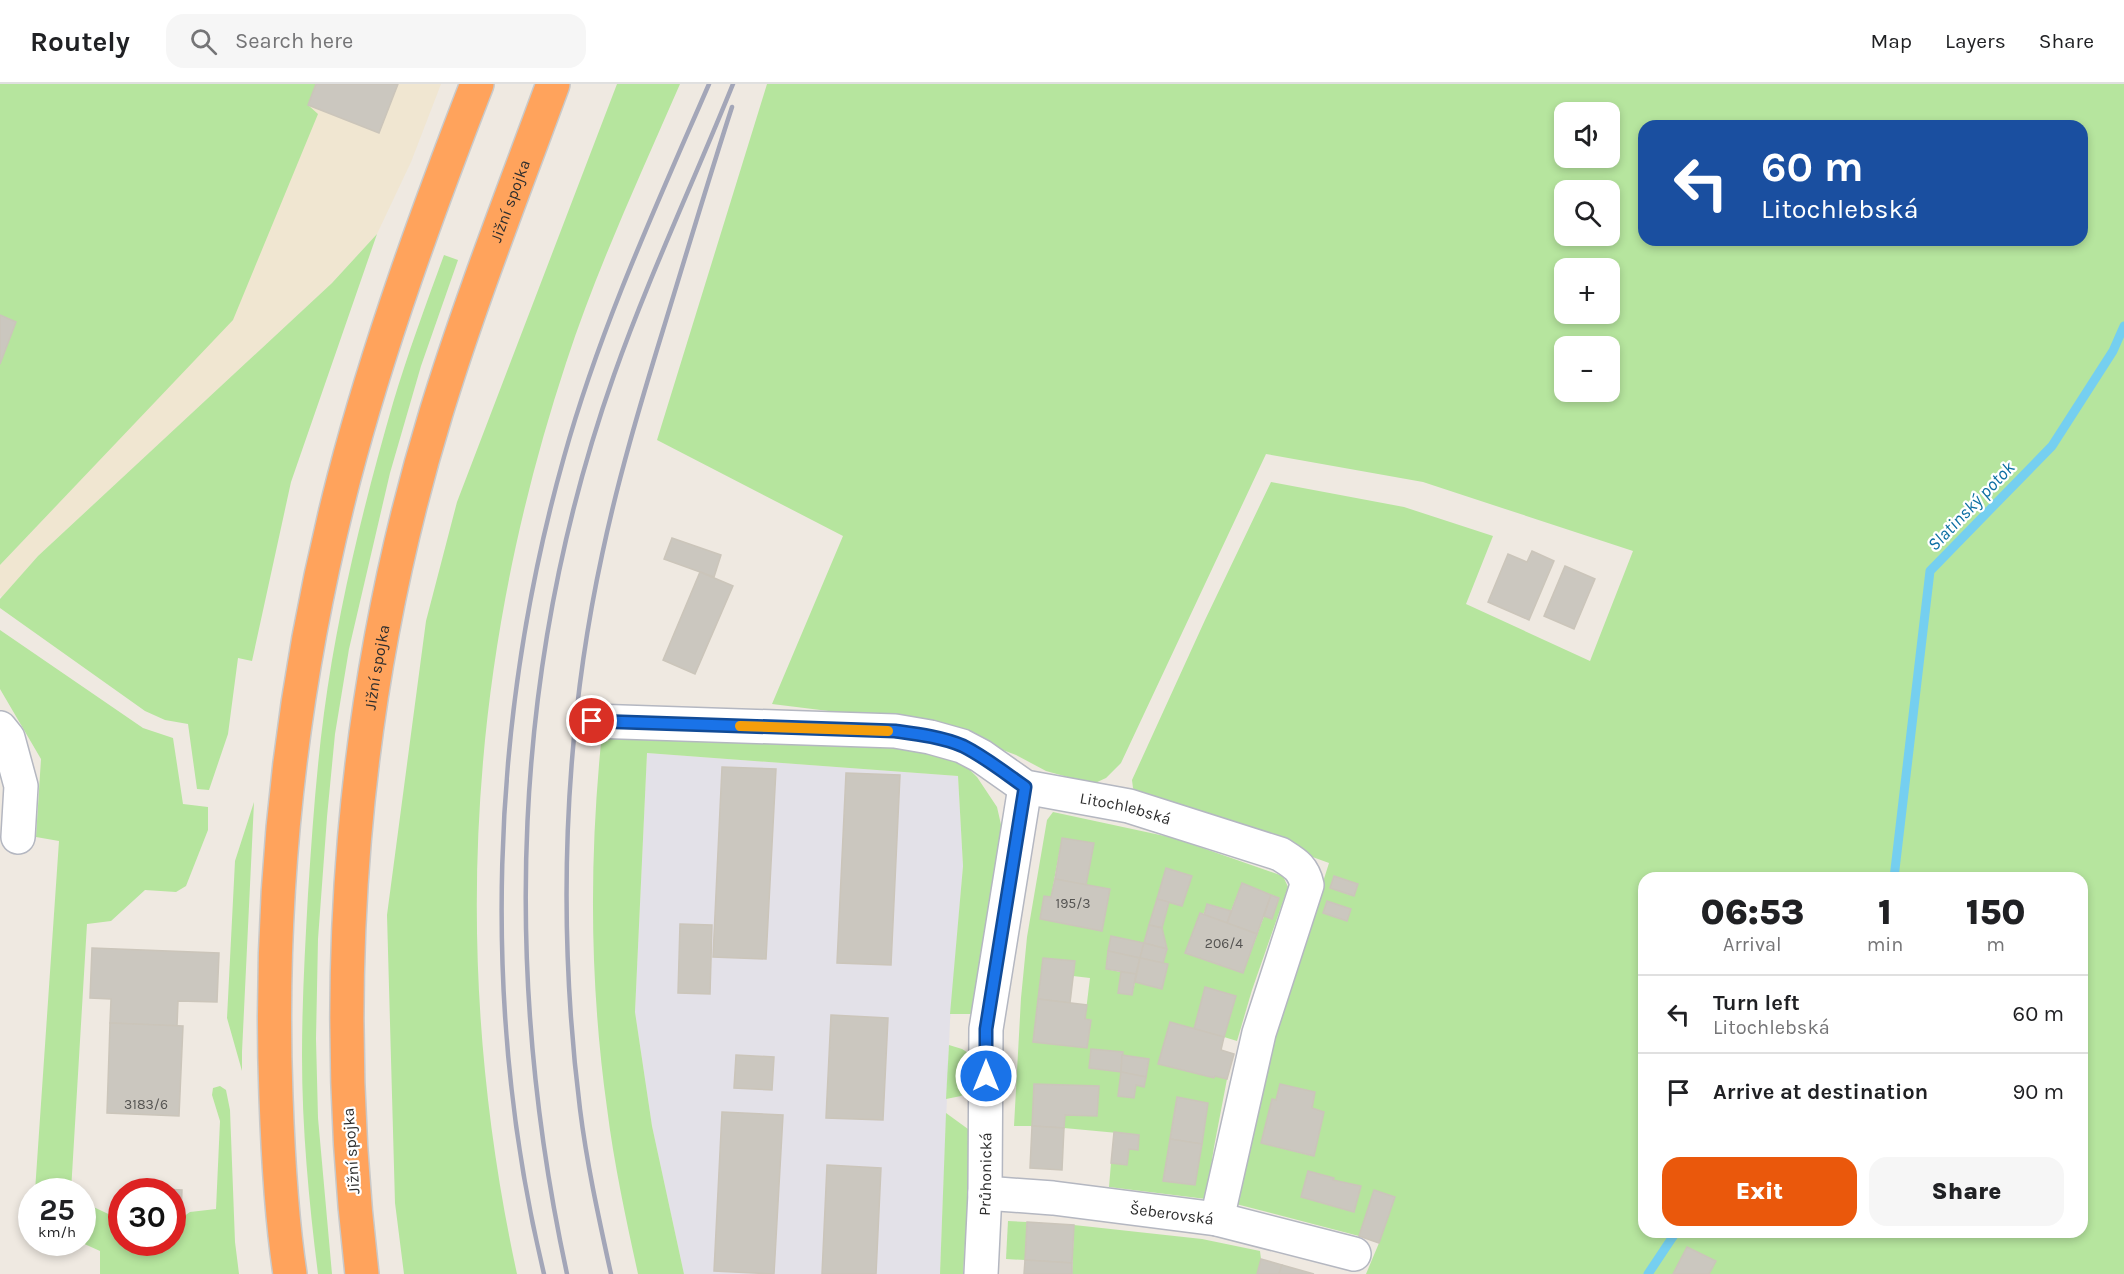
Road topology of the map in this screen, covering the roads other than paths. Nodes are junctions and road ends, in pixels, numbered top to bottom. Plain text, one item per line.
1 (477, 84) edge
2 (553, 84) edge
3 (592, 721) dead end
4 (0, 728) edge
5 (1025, 787) junction
6 (18, 837) dead end
7 (985, 1193) junction
8 (1217, 1219) junction
9 (1354, 1254) dead end
10 (290, 1274) edge
11 (362, 1274) edge
12 (981, 1274) edge

1 - 10 highway
2 - 11 highway, Jižní spojka
3 - 5 street, Litochlebská
4 - 6 street
5 - 7 street, Průhonická
5 - 8 street, Litochlebská
7 - 8 street, Šeberovská
7 - 12 street, Průhonická
8 - 9 street, Šeberovská

